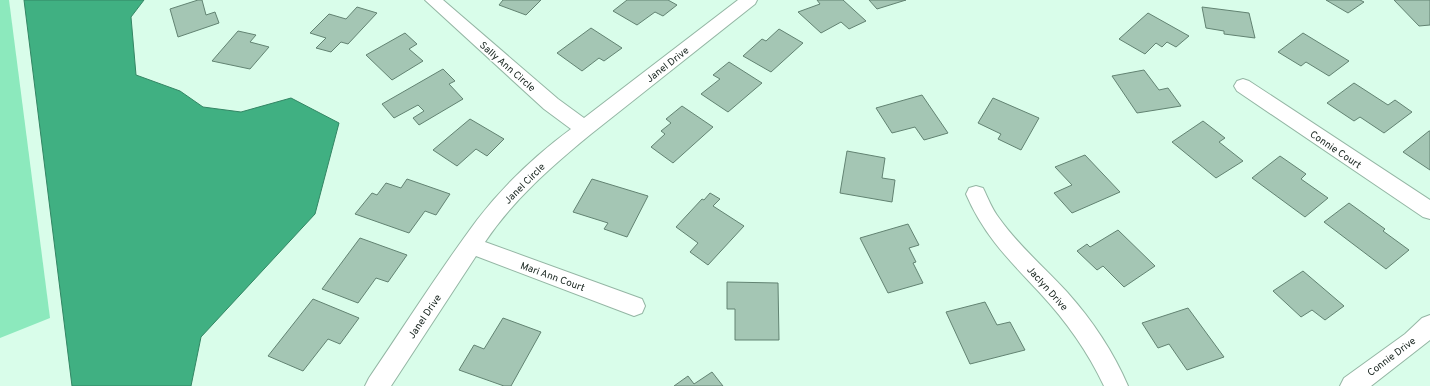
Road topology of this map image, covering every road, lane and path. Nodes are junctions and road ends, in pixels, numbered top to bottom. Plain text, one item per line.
1 (433, 0) edge
2 (749, 0) edge
3 (1243, 86) dead end
4 (585, 129) junction
5 (976, 194) dead end
6 (1430, 211) edge
7 (472, 246) junction
8 (634, 306) dead end
9 (1430, 326) edge
10 (376, 386) edge
11 (1116, 386) edge
12 (1352, 386) edge

1 - 4 street, Sally Ann Circle
2 - 4 street, Janel Drive
3 - 6 street, Connie Court
4 - 7 street, Janel Circle
5 - 11 street, Jaclyn Drive
7 - 8 street, Mari Ann Court
7 - 10 street, Janel Drive
9 - 12 street, Connie Drive

